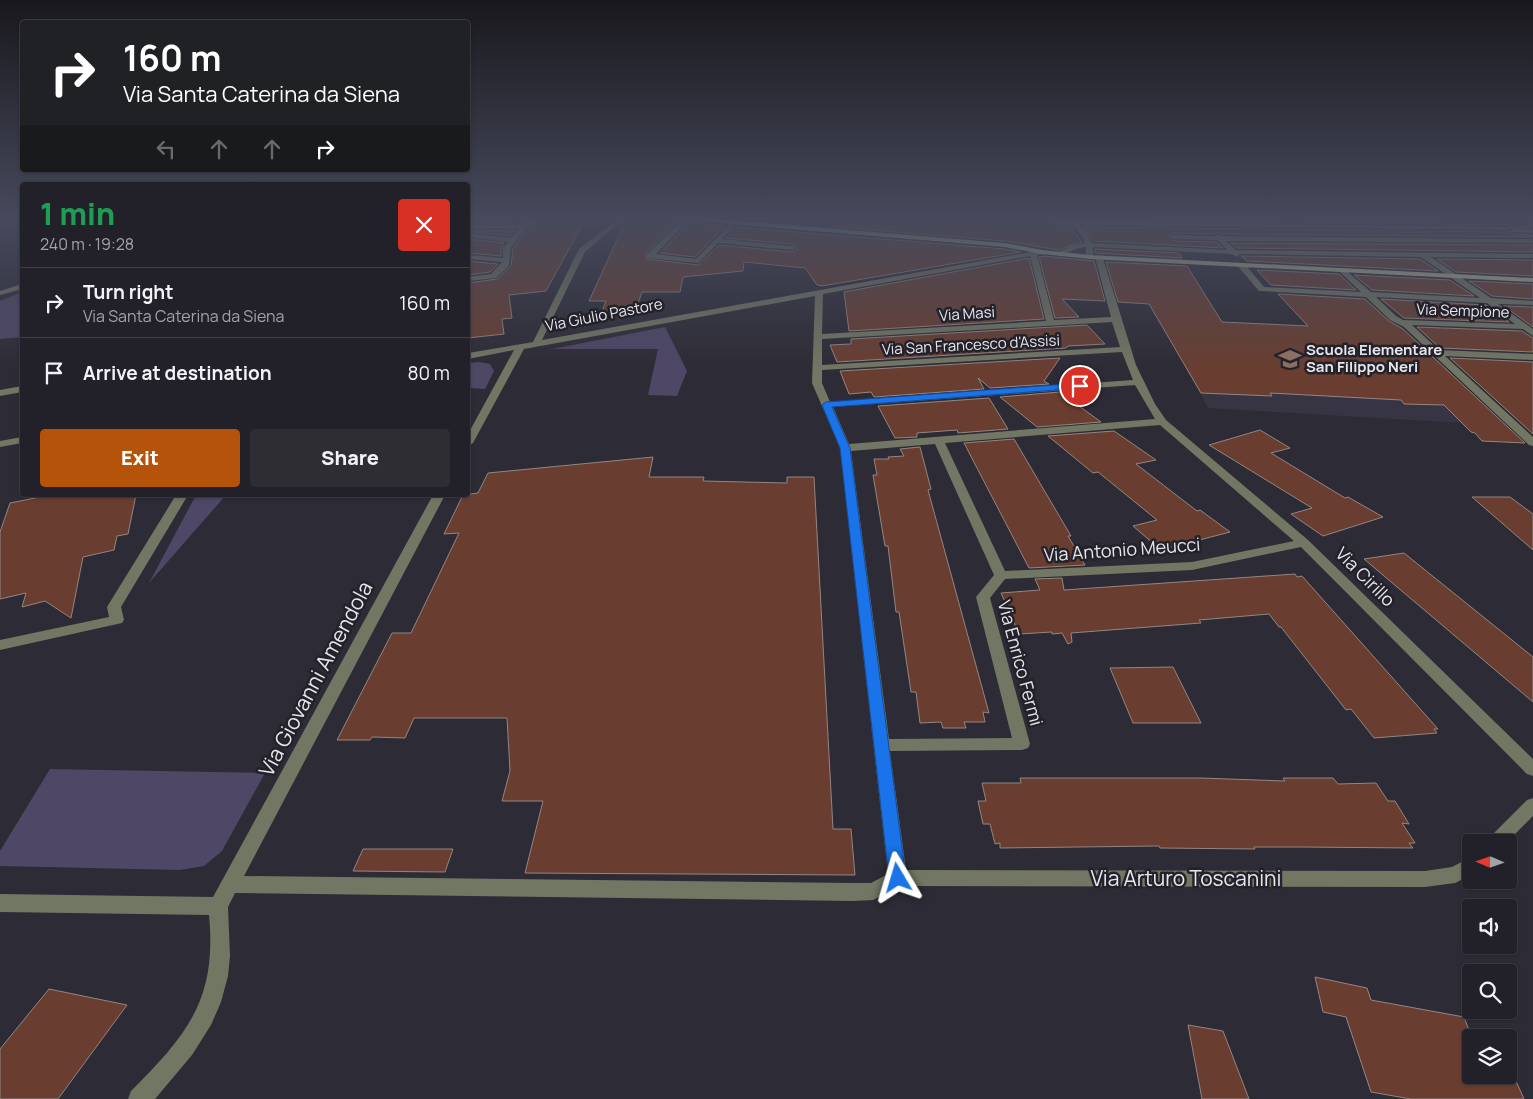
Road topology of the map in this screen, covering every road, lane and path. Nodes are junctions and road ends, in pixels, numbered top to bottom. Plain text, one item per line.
1 (501, 268) edge
2 (573, 268) edge
3 (952, 268) edge
4 (1040, 268) edge
5 (1098, 268) edge
6 (1246, 268) edge
7 (1301, 268) edge
8 (1443, 268) edge
9 (1343, 270) junction
10 (1455, 276) junction
11 (470, 279) edge
12 (1531, 281) edge
13 (20, 288) edge
14 (819, 292) junction
15 (0, 293) edge
16 (1368, 295) junction
17 (1489, 301) junction
18 (1533, 303) edge
19 (1117, 319) junction
20 (1051, 323) junction
21 (1404, 324) junction
22 (1525, 327) junction
23 (1533, 334) edge
24 (818, 337) junction
25 (536, 344) junction
26 (520, 347) junction
27 (1127, 349) junction
28 (1436, 352) junction
29 (470, 356) edge
30 (1533, 357) edge
31 (817, 368) junction
32 (1138, 382) junction
33 (20, 389) edge
34 (0, 393) edge
35 (826, 405) junction
36 (1162, 422) junction
37 (470, 439) edge
38 (20, 440) edge
39 (939, 440) junction
40 (1533, 443) edge
41 (0, 444) edge
42 (845, 448) junction
43 (181, 497) edge
44 (438, 497) edge
45 (1304, 543) junction
46 (1001, 574) junction
47 (0, 645) edge
48 (882, 745) junction
49 (1533, 769) edge
50 (1533, 805) edge
51 (1504, 834) edge
52 (1462, 871) edge
53 (898, 878) junction
54 (230, 884) junction
55 (0, 904) edge
56 (218, 906) junction
57 (139, 1099) edge

1 - 11 street
2 - 25 street
3 - 14 street, Via Giulio Pastore
4 - 20 street
5 - 19 street, Via Cirillo
6 - 16 street
7 - 9 main road
8 - 10 street
9 - 10 main road
9 - 16 street
10 - 12 main road
10 - 17 street
13 - 15 street
14 - 24 street
14 - 25 street, Via Giulio Pastore
16 - 17 street
16 - 21 street
17 - 18 street
17 - 22 street
19 - 20 street, Via Masi
19 - 27 street, Via Cirillo
20 - 24 street, Via Masi
21 - 22 street, Via Sempione
21 - 28 street
22 - 23 street
24 - 31 street
25 - 26 street, Via Giulio Pastore
26 - 29 street, Via Giulio Pastore
26 - 37 street
27 - 31 street, Via San Francesco d'Assisi
27 - 32 street, Via Cirillo
28 - 30 street
28 - 40 street
31 - 35 street
32 - 35 street
32 - 36 street, Via Cirillo
33 - 34 street
35 - 42 street
36 - 39 street
36 - 45 street, Via Cirillo
38 - 41 street
39 - 42 street
39 - 46 street, Via Enrico Fermi
42 - 48 street
43 - 47 street
44 - 54 street, Via Giovanni Amendola
45 - 46 street, Via Antonio Meucci
45 - 49 street, Via Cirillo
46 - 48 street, Via Enrico Fermi
48 - 53 street
50 - 51 street
52 - 53 street, Via Arturo Toscanini
53 - 54 street
54 - 56 street
55 - 56 street
56 - 57 street

